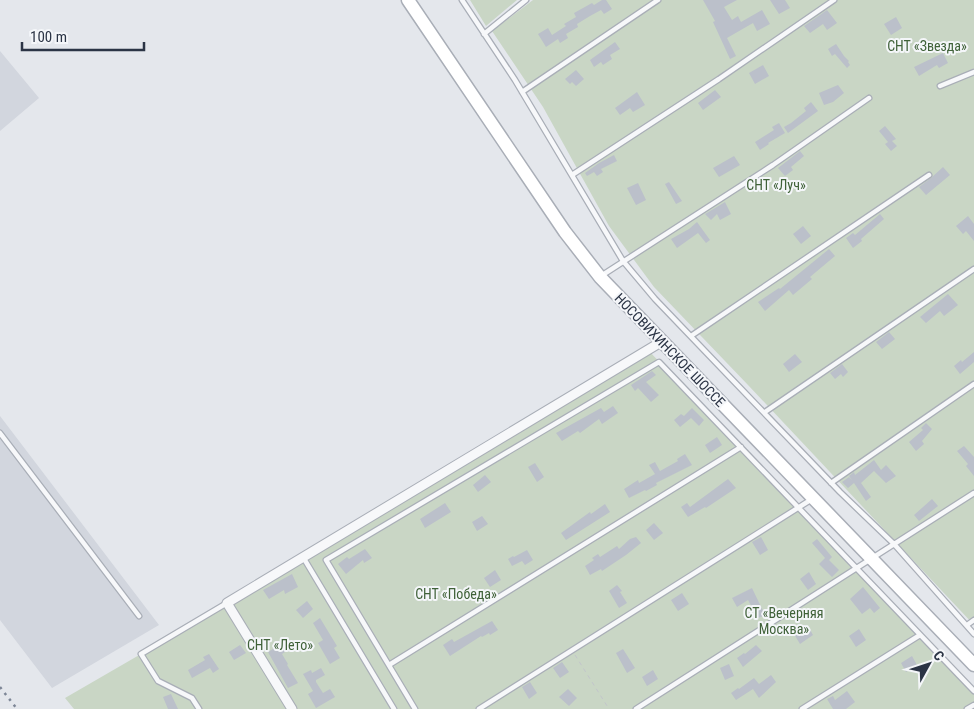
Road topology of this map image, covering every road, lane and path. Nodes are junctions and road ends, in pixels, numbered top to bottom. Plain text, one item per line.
1 (408, 0) edge
2 (462, 0) edge
3 (526, 0) edge
4 (658, 0) edge
5 (834, 0) edge
6 (484, 34) junction
7 (974, 72) edge
8 (940, 86) dead end
9 (522, 92) junction
10 (869, 98) dead end
11 (572, 175) junction
12 (928, 175) dead end
13 (623, 261) junction
14 (974, 268) edge
15 (600, 277) junction
16 (691, 336) junction
17 (661, 342) junction
18 (974, 384) edge
19 (765, 412) junction
20 (0, 433) edge
21 (741, 447) junction
22 (831, 483) junction
23 (974, 493) edge
24 (812, 498) junction
25 (798, 508) junction
26 (894, 544) junction
27 (304, 557) junction
28 (871, 559) junction
29 (856, 568) junction
30 (227, 603) junction
31 (139, 616) dead end
32 (974, 620) edge
33 (966, 625) junction
34 (974, 634) edge
35 (920, 635) junction
36 (572, 650) junction
37 (389, 665) junction
38 (974, 665) edge
39 (974, 691) edge
40 (974, 705) edge
41 (199, 709) edge
42 (292, 709) edge
43 (394, 709) edge
44 (415, 709) edge
45 (479, 709) edge
46 (609, 709) edge
47 (636, 709) edge
48 (802, 709) edge
49 (967, 709) edge

1 - 15 main road, НОСОВИХИНСКОЕ ШОССЕ
2 - 6 lane
3 - 6 lane
4 - 9 lane
5 - 11 lane
6 - 9 lane
7 - 8 lane
9 - 11 lane
10 - 13 lane
11 - 13 lane
12 - 16 lane
13 - 15 lane
13 - 16 lane
14 - 19 lane
15 - 17 main road, НОСОВИХИНСКОЕ ШОССЕ
16 - 19 lane
17 - 24 main road, НОСОВИХИНСКОЕ ШОССЕ
17 - 27 street
18 - 22 lane
19 - 22 lane
20 - 31 lane
21 - 25 lane
21 - 37 lane
21 - 37 lane
22 - 26 lane
23 - 26 lane
24 - 25 lane
24 - 28 main road, НОСОВИХИНСКОЕ ШОССЕ
25 - 29 lane
25 - 36 lane
26 - 28 lane
26 - 33 lane
27 - 30 street
27 - 43 lane
28 - 29 lane
28 - 38 main road, НОСОВИХИНСКОЕ ШОССЕ
29 - 35 lane
29 - 47 lane
30 - 41 lane
30 - 42 street
32 - 33 lane
33 - 34 lane
35 - 39 lane
35 - 48 lane
36 - 45 lane
36 - 46 path
37 - 44 lane
40 - 49 lane

